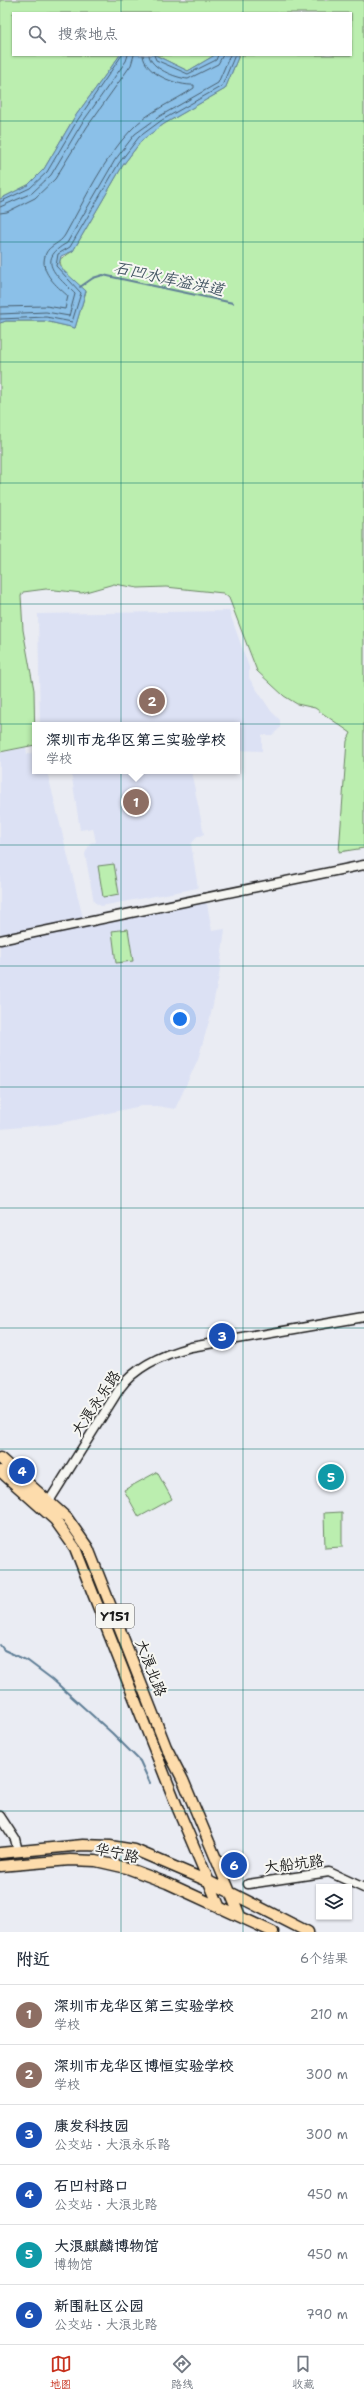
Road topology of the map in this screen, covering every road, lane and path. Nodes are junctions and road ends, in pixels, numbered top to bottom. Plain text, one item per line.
1 (364, 865) edge
2 (0, 940) edge
3 (364, 1317) edge
4 (0, 1458) edge
5 (0, 1471) edge
6 (46, 1506) junction
7 (0, 1816) edge
8 (18, 1851) junction
9 (0, 1853) edge
10 (0, 1866) edge
11 (210, 1882) junction
12 (248, 1884) dead end
13 (364, 1888) edge
14 (230, 1891) junction
15 (220, 1908) junction
16 (240, 1916) junction
17 (273, 1932) edge
18 (308, 1932) edge

1 - 2 street
3 - 6 street, 大浪永乐路
4 - 6 main road, 大浪北路 / Y151
5 - 6 main road, 大浪北路 / Y151
6 - 11 main road, 大浪北路 / Y151
6 - 14 main road, 大浪北路 / Y151
7 - 8 street
8 - 9 main road, 华宁路
8 - 11 main road, 华宁路
10 - 15 main road, 华宁路
11 - 14 main road
11 - 15 main road, 大浪北路
12 - 13 street, 大船坑路
14 - 16 main road, 大浪北路
14 - 18 main road
15 - 16 main road
16 - 17 main road

